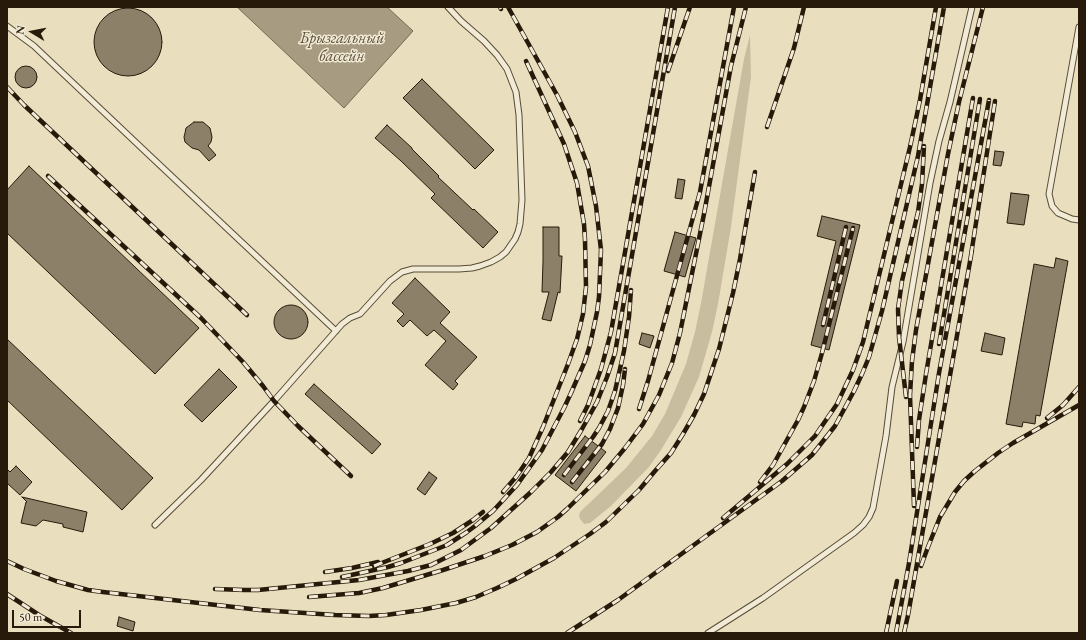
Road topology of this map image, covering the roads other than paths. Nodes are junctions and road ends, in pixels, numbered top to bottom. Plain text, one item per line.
1 (448, 7) edge
2 (972, 7) edge
3 (7, 26) edge
4 (1079, 27) edge
5 (1079, 220) edge
6 (336, 331) junction
7 (156, 525) dead end
8 (708, 633) edge

1 - 6 lane
2 - 8 lane
3 - 6 lane
4 - 5 lane
6 - 7 lane

